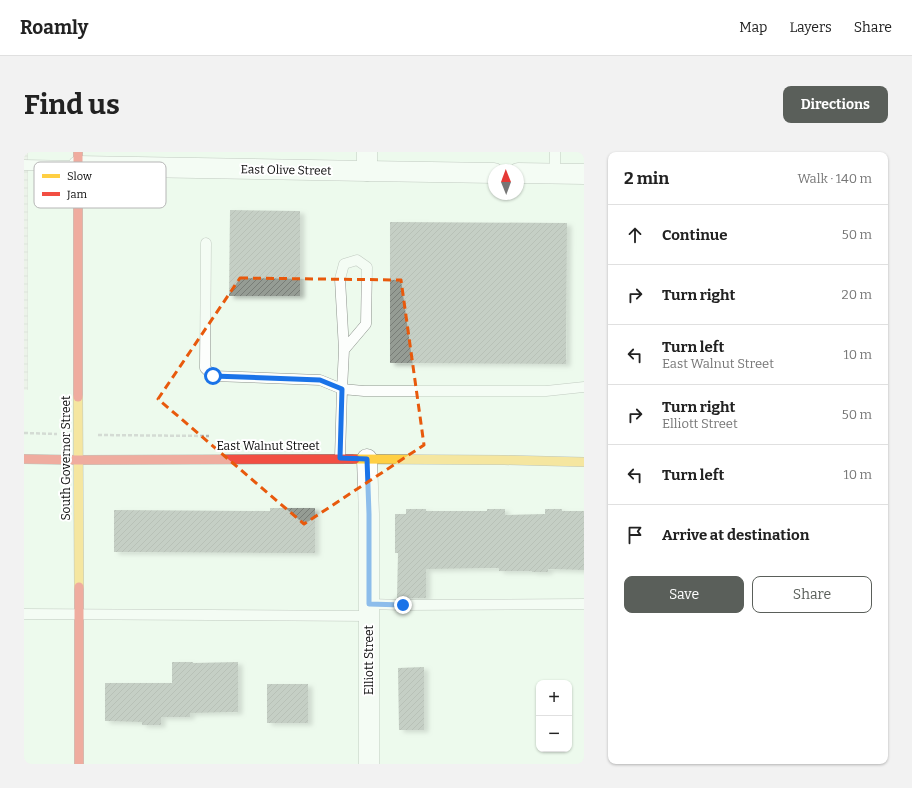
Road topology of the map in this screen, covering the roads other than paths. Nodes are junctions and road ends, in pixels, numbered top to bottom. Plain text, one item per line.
1 (555, 152) edge
2 (78, 159) edge
3 (51, 162) edge
4 (367, 162) edge
5 (34, 164) edge
6 (24, 165) edge
7 (488, 172) edge
8 (524, 173) edge
9 (555, 174) junction
10 (584, 174) edge
11 (78, 208) edge
12 (206, 242) dead end
13 (344, 350) junction
14 (584, 387) edge
15 (342, 389) junction
16 (340, 458) junction
17 (24, 459) edge
18 (367, 459) junction
19 (78, 460) junction
20 (584, 462) edge
21 (584, 604) edge
22 (369, 610) junction
23 (24, 614) edge
24 (79, 615) junction
25 (79, 764) edge
26 (369, 764) edge

1 - 9 lane
2 - 3 lane
2 - 4 street, East Olive Street
4 - 7 street, East Olive Street
5 - 6 lane
8 - 9 street
9 - 10 street
11 - 19 street, South Governor Street
12 - 15 lane
13 - 13 lane
13 - 15 lane
14 - 15 lane
15 - 16 lane
16 - 18 street, East Walnut Street
16 - 19 street, East Walnut Street
17 - 19 street, East Walnut Street
18 - 20 street, East Walnut Street
18 - 22 street, Elliott Street
19 - 24 street, South Governor Street
21 - 22 lane
22 - 24 lane
22 - 26 street, Elliott Street
23 - 24 lane
24 - 25 street, South Governor Street

